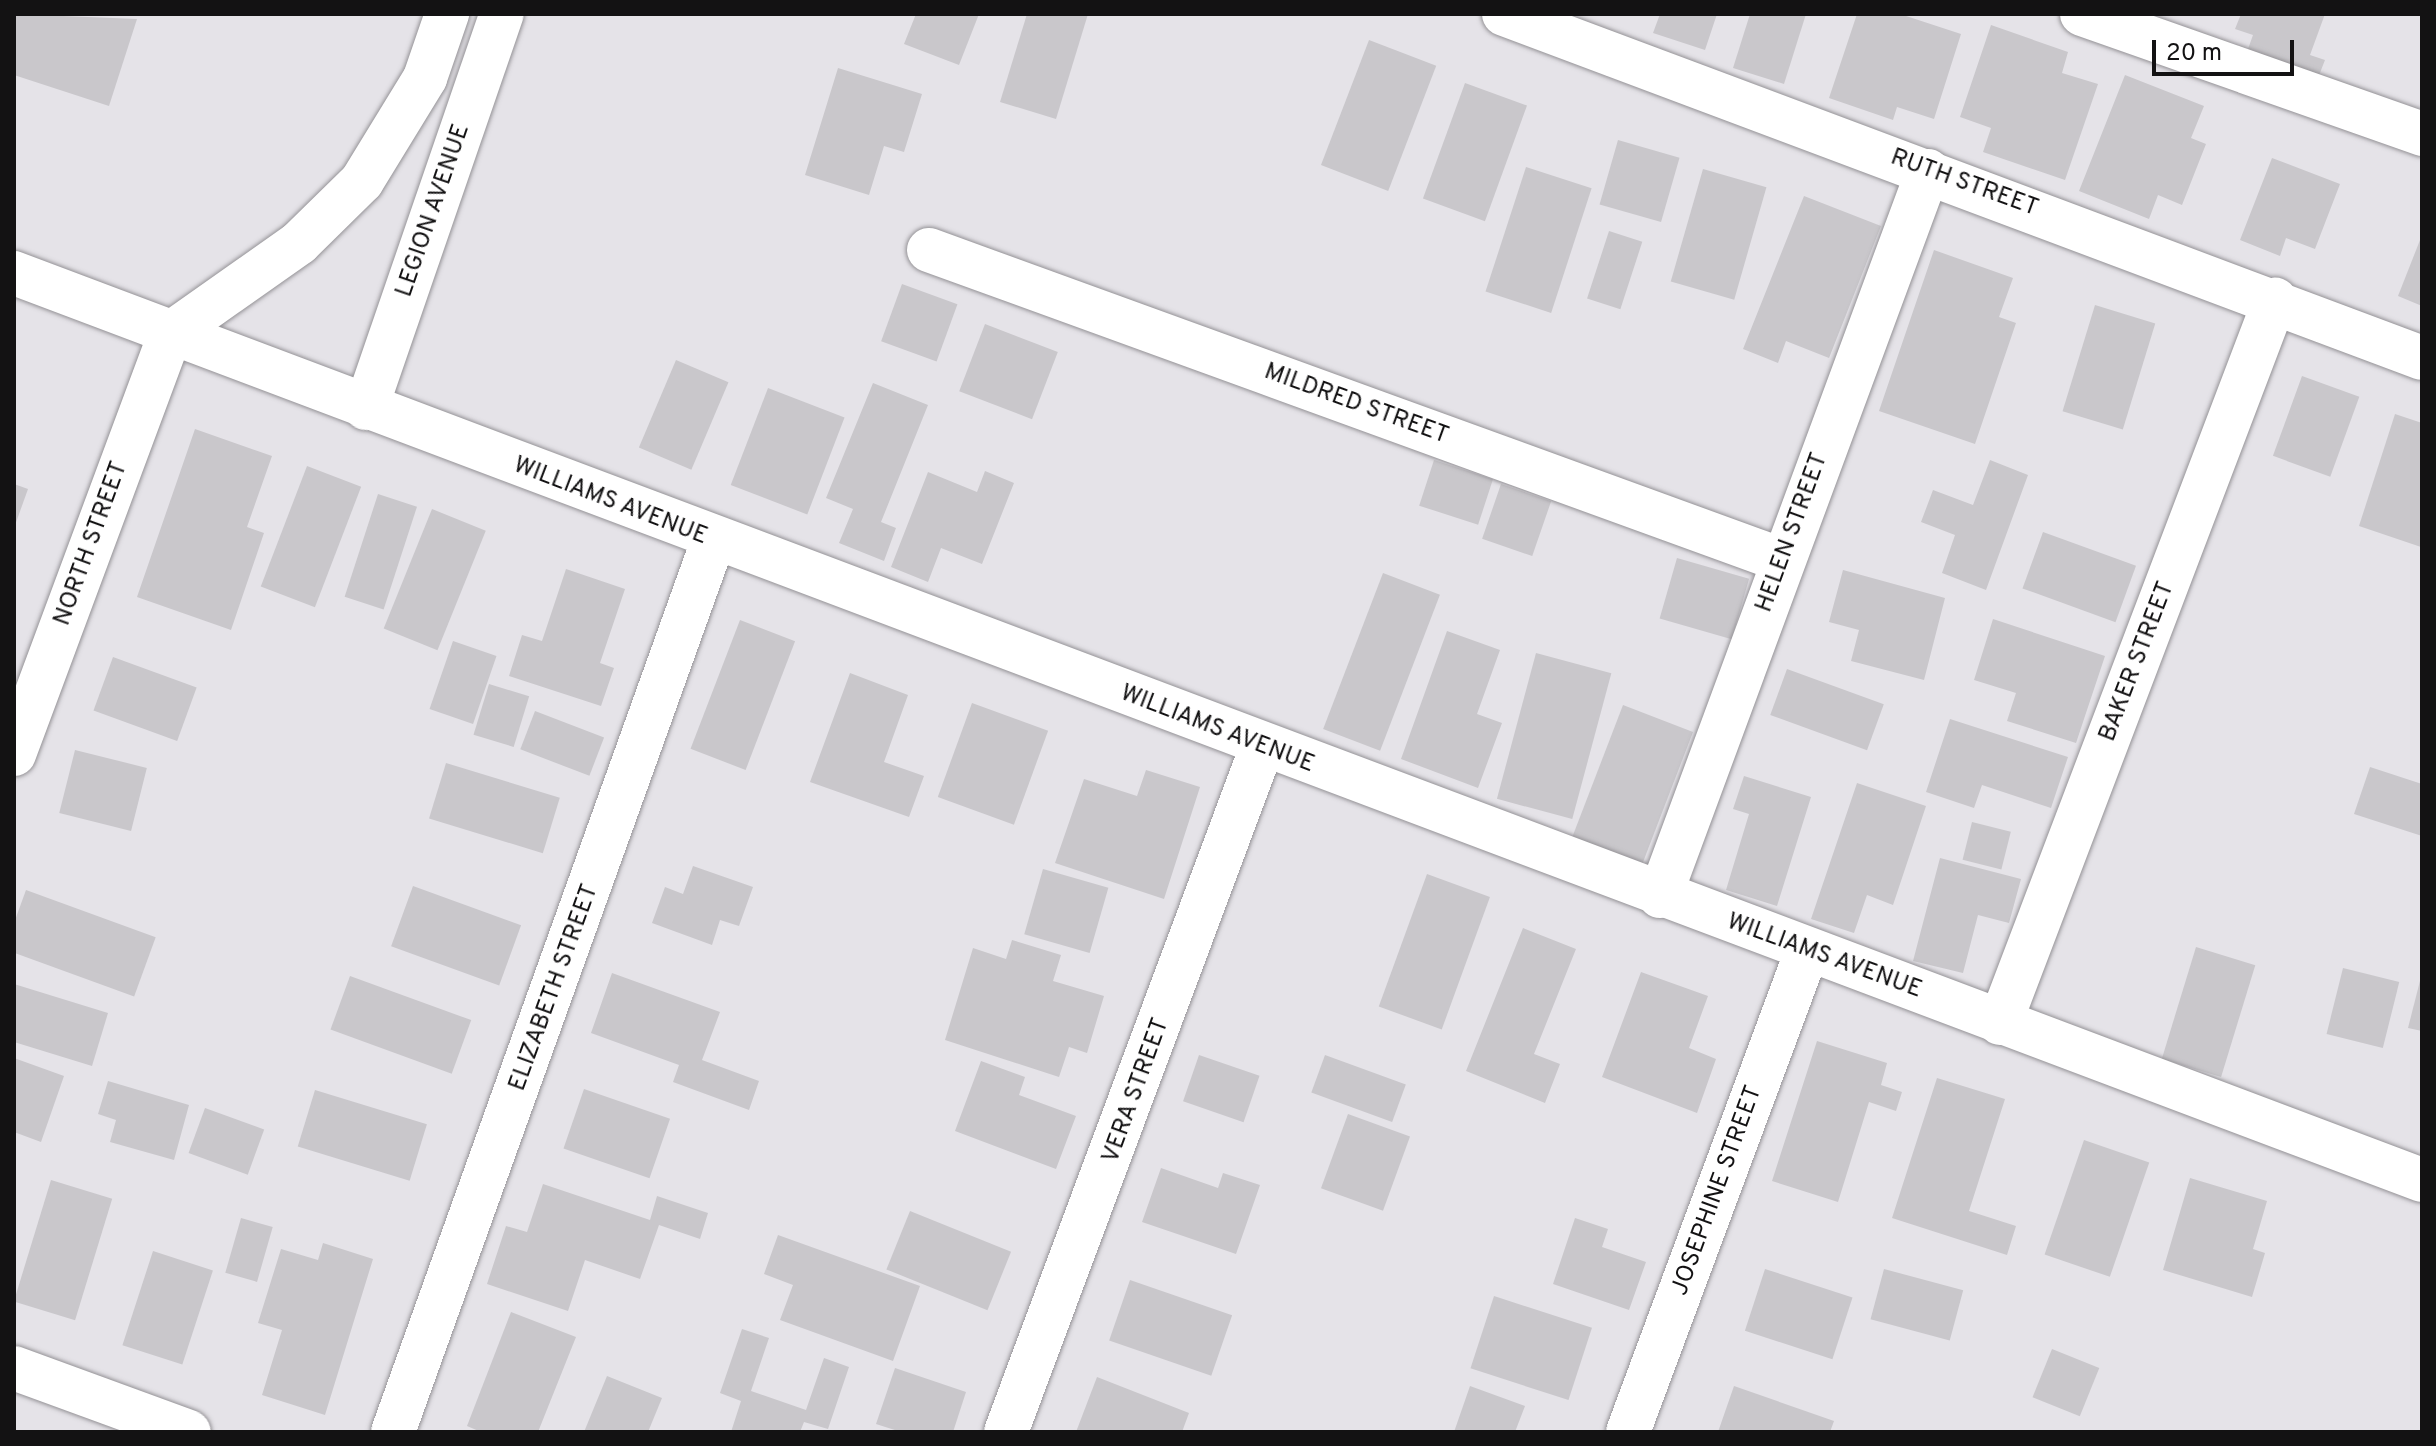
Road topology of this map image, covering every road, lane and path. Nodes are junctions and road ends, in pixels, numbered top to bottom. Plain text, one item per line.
1 (502, 14) edge
2 (1504, 14) edge
3 (2082, 14) edge
4 (442, 30) edge
5 (484, 65) junction
6 (2422, 134) edge
7 (1928, 171) junction
8 (929, 250) dead end
9 (14, 273) edge
10 (2275, 300) junction
11 (170, 334) junction
12 (2422, 358) edge
13 (366, 408) junction
14 (713, 541) junction
15 (1782, 560) junction
16 (1262, 747) junction
17 (14, 754) edge
18 (1660, 896) junction
19 (1807, 951) junction
20 (2000, 1023) junction
21 (2422, 1180) edge
22 (14, 1368) edge
23 (189, 1432) edge
24 (393, 1432) edge
25 (1006, 1432) edge
26 (1628, 1432) edge

1 - 5 street, LEGION AVENUE
2 - 7 street, RUTH STREET
3 - 6 street
4 - 5 street
4 - 11 street
5 - 13 street, LEGION AVENUE
7 - 10 street, RUTH STREET
7 - 15 street, HELEN STREET
8 - 15 street, MILDRED STREET
9 - 11 street, WILLIAMS AVENUE
10 - 12 street, RUTH STREET
10 - 20 street, BAKER STREET
11 - 13 street, WILLIAMS AVENUE
11 - 17 street, NORTH STREET
13 - 14 street, WILLIAMS AVENUE
14 - 16 street, WILLIAMS AVENUE
14 - 24 street, ELIZABETH STREET
15 - 18 street, HELEN STREET
16 - 18 street, WILLIAMS AVENUE
16 - 25 street, VERA STREET
18 - 19 street, WILLIAMS AVENUE
19 - 20 street, WILLIAMS AVENUE
19 - 26 street, JOSEPHINE STREET
20 - 21 street, WILLIAMS AVENUE
22 - 23 street

